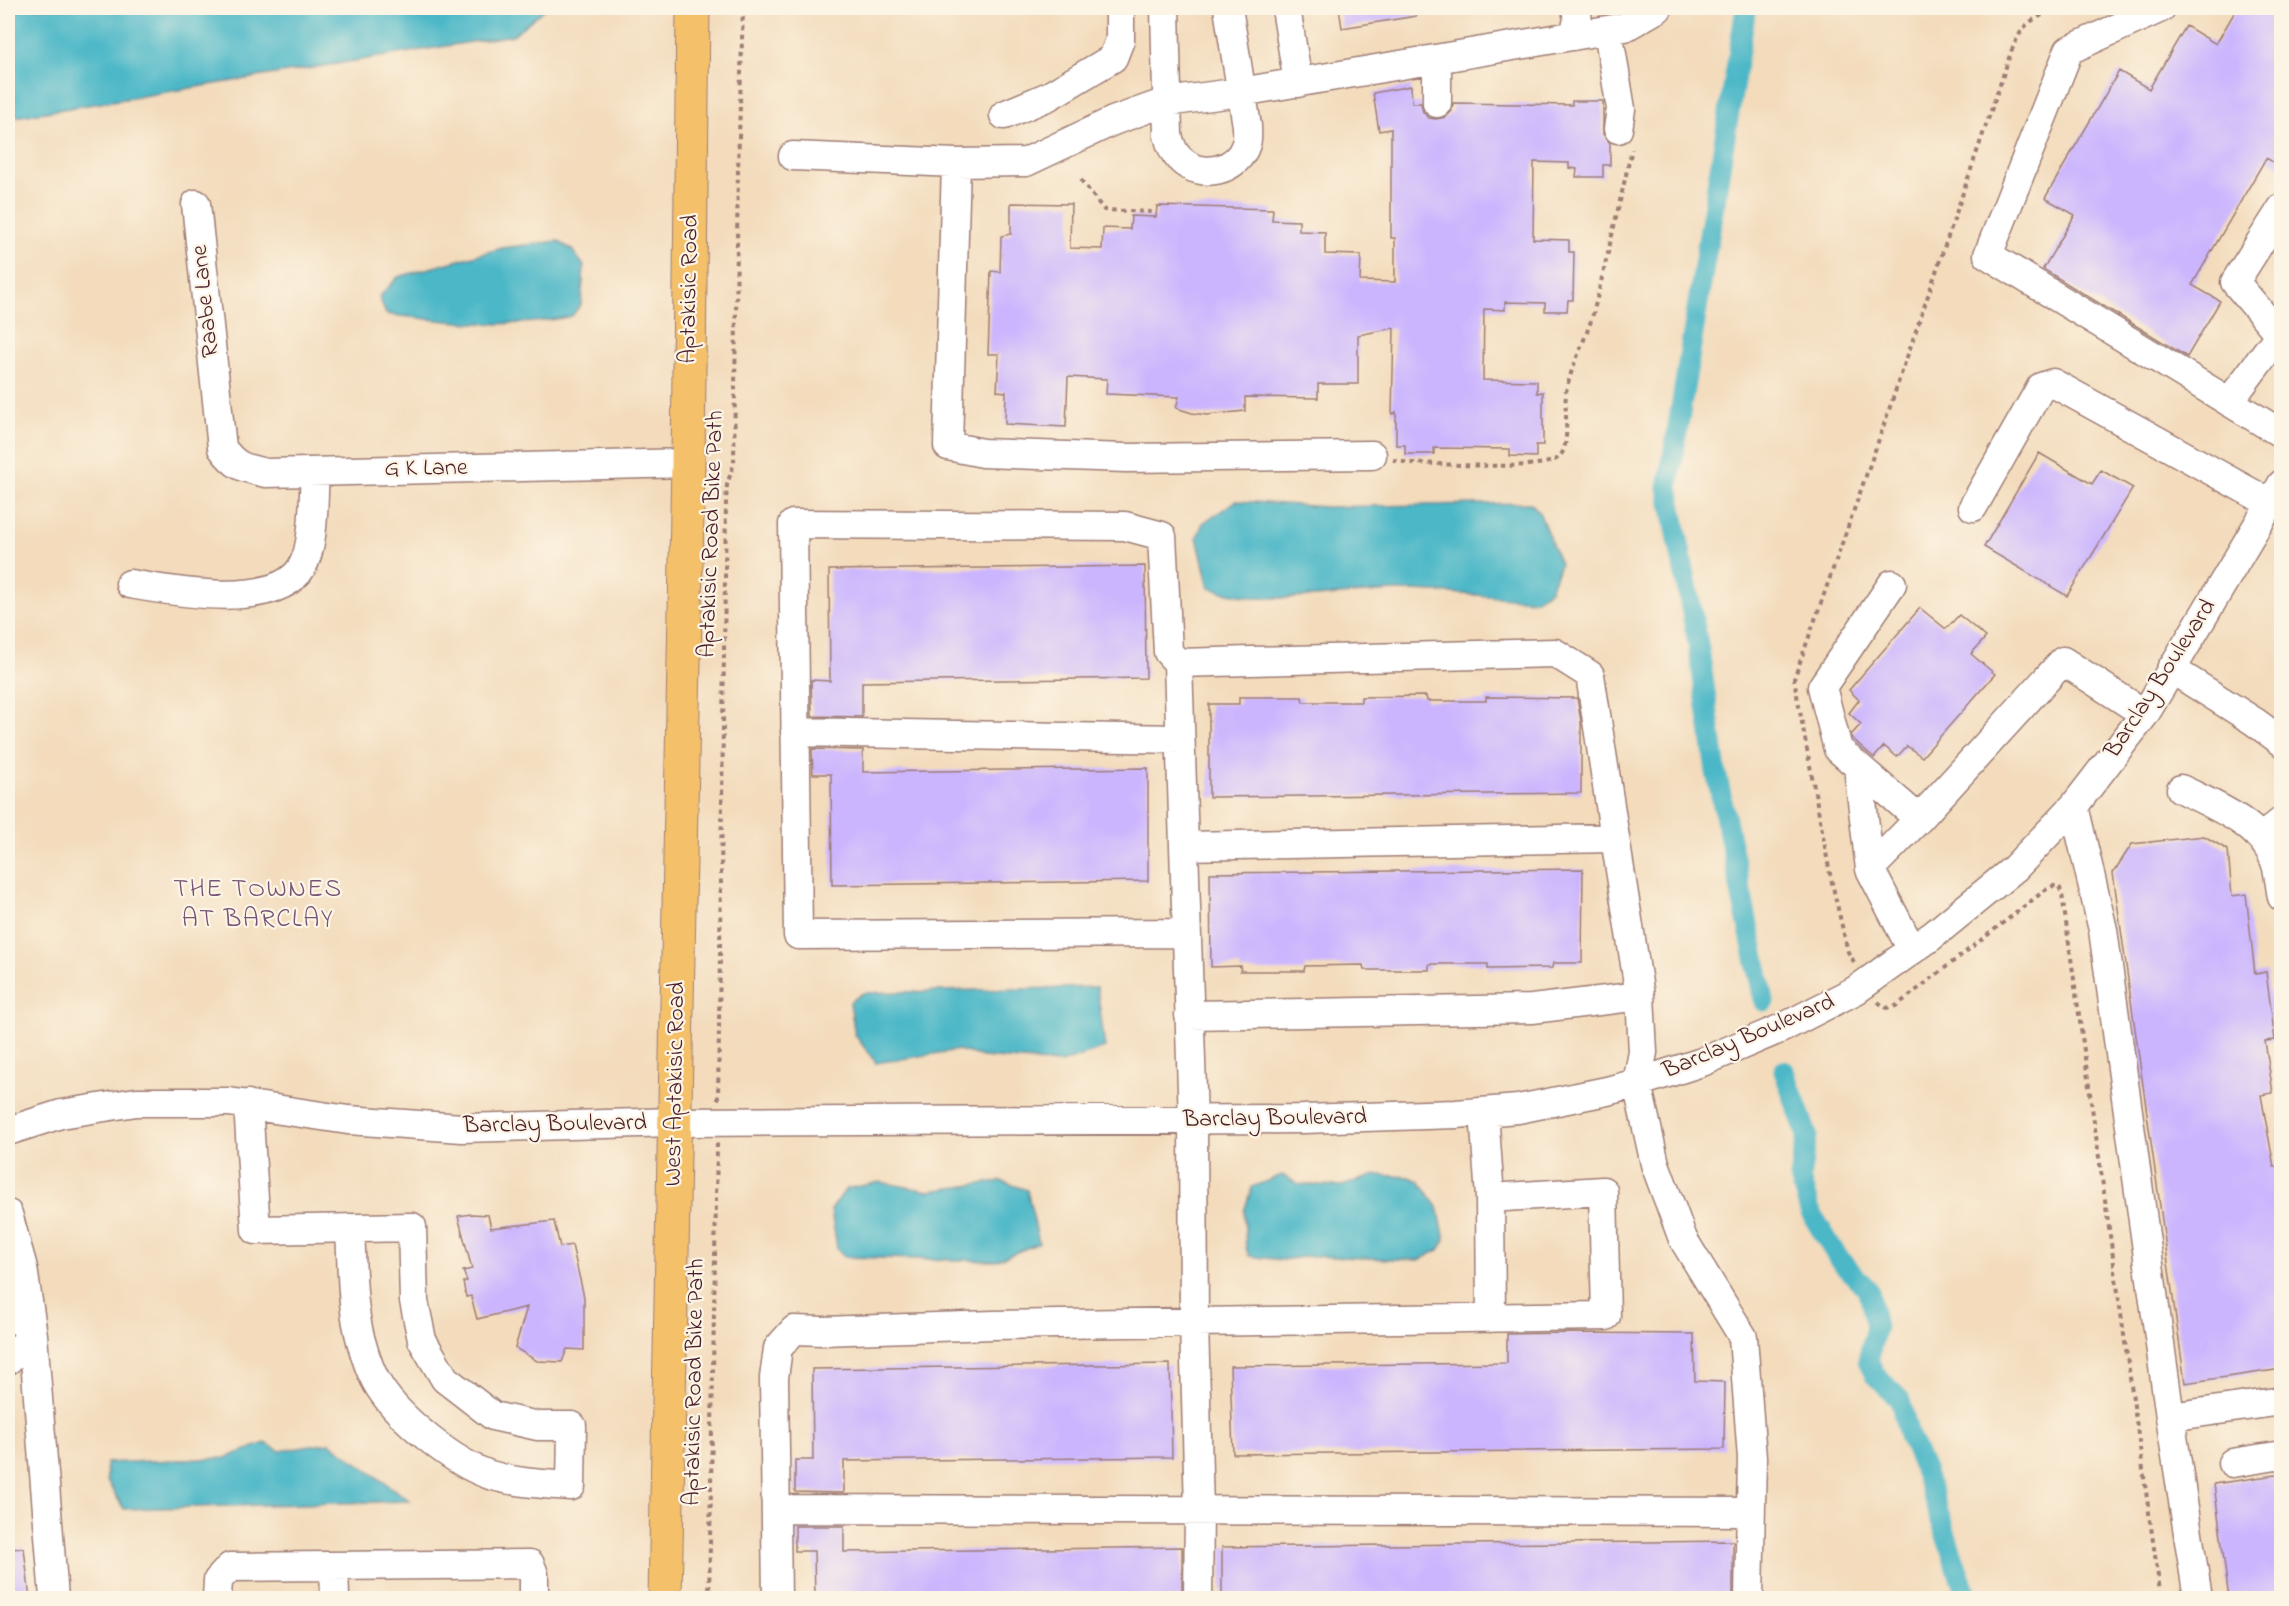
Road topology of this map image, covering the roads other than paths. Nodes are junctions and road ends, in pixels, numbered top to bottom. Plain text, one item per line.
1 (693, 8) edge
2 (1120, 8) edge
3 (1165, 8) edge
4 (1228, 8) edge
5 (1286, 8) edge
6 (1576, 8) edge
7 (1658, 8) edge
8 (2161, 8) edge
9 (1608, 30) junction
10 (1573, 36) junction
11 (1437, 59) junction
12 (1298, 82) junction
13 (1241, 92) junction
14 (1166, 102) junction
15 (1437, 103) dead end
16 (1004, 115) dead end
17 (1625, 138) road end
18 (793, 156) dead end
19 (956, 163) junction
20 (196, 204) dead end
21 (2282, 208) edge
22 (2280, 332) edge
23 (217, 398) joint
24 (2229, 402) junction
25 (2282, 434) edge
26 (1372, 455) road end
27 (688, 463) junction
28 (315, 471) junction
29 (2276, 494) edge
30 (1973, 507) dead end
31 (684, 570) joint
32 (130, 584) dead end
33 (1892, 584) dead end
34 (1178, 663) junction
35 (2171, 669) junction
36 (2145, 714) junction
37 (795, 732) junction
38 (1180, 739) junction
39 (2282, 742) edge
40 (1858, 767) junction
41 (2181, 789) dead end
42 (2074, 806) junction
43 (1920, 819) junction
44 (2271, 829) edge
45 (1616, 837) junction
46 (1184, 846) junction
47 (1870, 869) junction
48 (2282, 897) edge
49 (1186, 933) junction
50 (1912, 950) junction
51 (1640, 996) junction
52 (1189, 1016) junction
53 (1637, 1083) junction
54 (248, 1104) junction
55 (1484, 1112) junction
56 (1193, 1121) junction
57 (675, 1122) junction
58 (8, 1131) edge
59 (1490, 1198) junction
60 (8, 1214) edge
61 (350, 1228) junction
62 (8, 1308) edge
63 (1491, 1318) junction
64 (1194, 1322) junction
65 (33, 1335) junction
66 (8, 1360) edge
67 (2282, 1401) edge
68 (2170, 1417) junction
69 (2282, 1455) edge
70 (2232, 1463) dead end
71 (776, 1509) junction
72 (1199, 1511) junction
73 (1750, 1512) junction
74 (334, 1566) junction
75 (54, 1598) edge
76 (217, 1599) edge
77 (335, 1599) edge
78 (534, 1599) edge
79 (665, 1599) edge
80 (777, 1599) edge
81 (1198, 1599) edge
82 (1749, 1599) edge
83 (2198, 1599) edge

1 - 27 main road, Aptakisic Road
2 - 16 street
3 - 14 street
4 - 13 street
5 - 12 street
6 - 10 street
7 - 9 street
8 - 24 street
9 - 10 street
9 - 17 street
10 - 11 street
11 - 12 street
11 - 15 street
12 - 13 street
13 - 14 street
13 - 14 street
14 - 19 street
18 - 19 street
19 - 26 street
20 - 23 street, Raabe Lane
21 - 22 street
22 - 24 street
23 - 28 street, G K Lane
24 - 25 street
27 - 28 street, G K Lane
27 - 31 main road, Aptakisic Road
28 - 32 street
29 - 30 street
29 - 35 street, Barclay Boulevard
31 - 57 main road, West Aptakisic Road
33 - 40 street
34 - 37 street
34 - 38 street
34 - 45 street
35 - 36 street, Barclay Boulevard
35 - 39 street
36 - 42 street, Barclay Boulevard
36 - 43 street
37 - 38 street
37 - 49 street
38 - 46 street
40 - 43 street
40 - 47 street
41 - 44 street
42 - 50 street, Barclay Boulevard
42 - 68 street
43 - 47 street
44 - 48 street
45 - 46 street
45 - 51 street
46 - 49 street
47 - 50 street
49 - 52 street
50 - 53 street, Barclay Boulevard
51 - 52 street
51 - 53 street
52 - 56 street
53 - 55 street, Barclay Boulevard
53 - 73 street
54 - 57 street, Barclay Boulevard
54 - 58 street, Barclay Boulevard
54 - 61 street
55 - 56 street, Barclay Boulevard
55 - 59 street
56 - 57 street, Barclay Boulevard
56 - 64 street
57 - 79 main road, West Aptakisic Road
59 - 63 street
59 - 63 street
60 - 65 street
61 - 61 street
62 - 65 street
63 - 64 street
64 - 71 street
64 - 72 street
65 - 66 street
65 - 75 street
67 - 68 street
68 - 83 street
69 - 70 street
71 - 72 street
71 - 80 street
72 - 73 street
72 - 81 street
73 - 82 street
74 - 76 street
74 - 77 street
74 - 78 street

